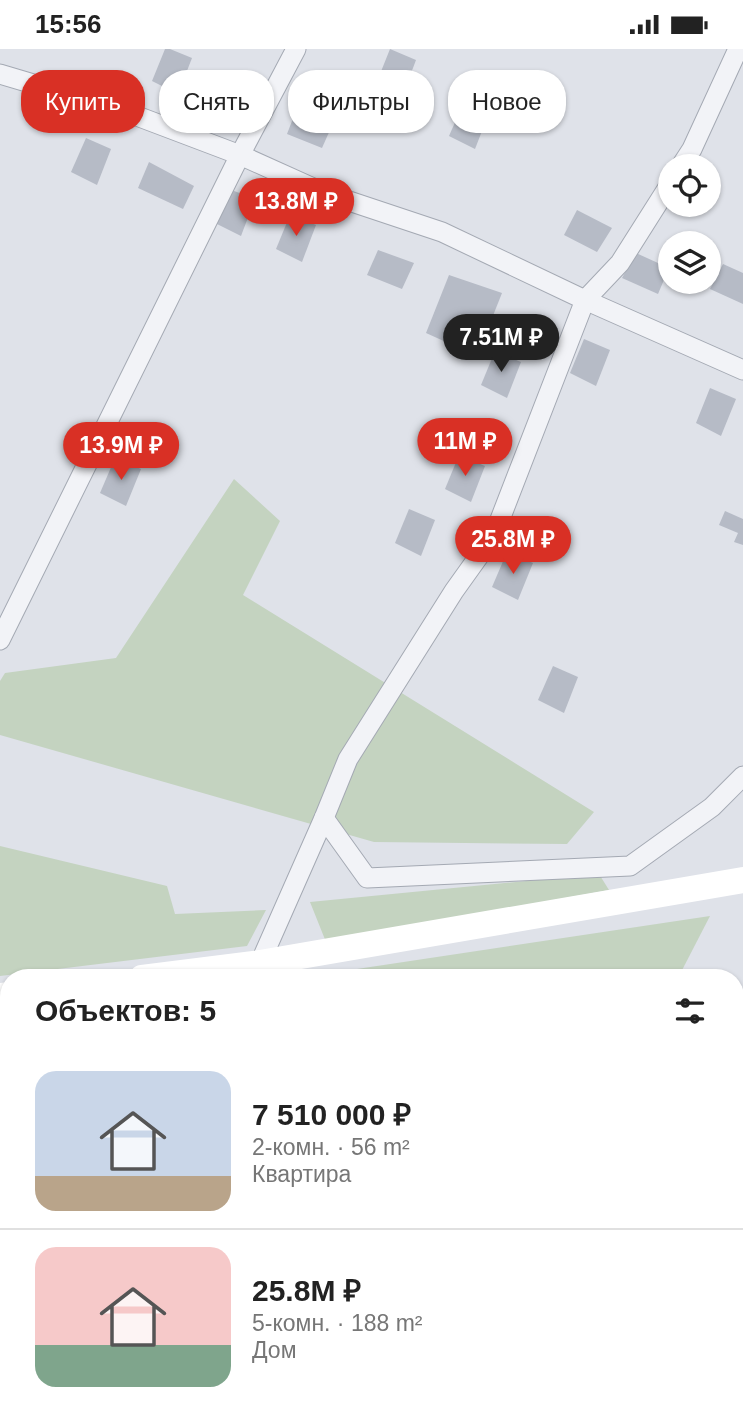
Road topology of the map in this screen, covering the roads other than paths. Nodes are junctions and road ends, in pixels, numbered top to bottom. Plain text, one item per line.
1 (296, 49) edge
2 (737, 49) edge
3 (0, 74) edge
4 (689, 154) edge
5 (240, 155) junction
6 (658, 203) edge
7 (585, 300) junction
8 (743, 370) edge
9 (0, 640) edge
10 (743, 776) edge
11 (324, 818) junction
12 (743, 880) edge
13 (260, 963) junction
14 (213, 969) edge

1 - 5 street
2 - 4 street
3 - 5 street
5 - 7 street
5 - 9 street
6 - 7 street
7 - 8 street
7 - 11 street
10 - 11 street
11 - 13 street
12 - 13 main road
13 - 14 main road

